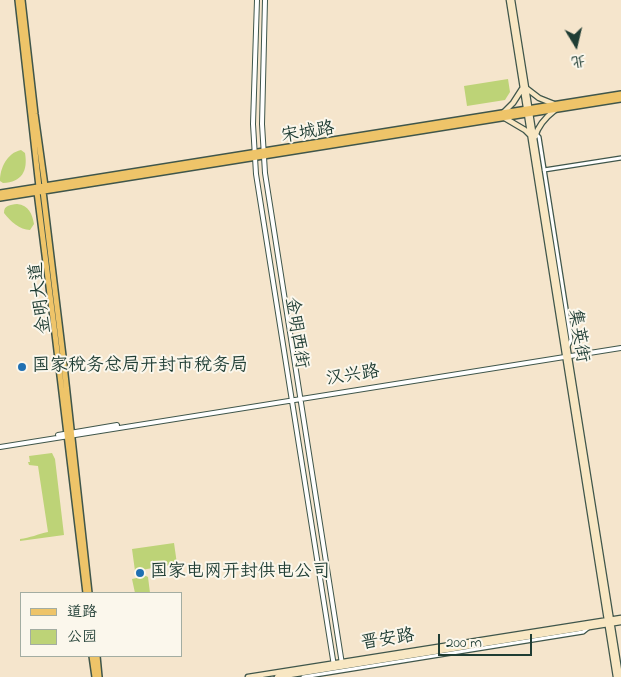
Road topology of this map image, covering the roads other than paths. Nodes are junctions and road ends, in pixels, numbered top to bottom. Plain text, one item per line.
1 (18, 0) edge
2 (22, 0) edge
3 (257, 0) edge
4 (266, 0) edge
5 (510, 0) edge
6 (524, 88) junction
7 (621, 94) edge
8 (621, 99) edge
9 (556, 107) junction
10 (528, 111) junction
11 (503, 115) junction
12 (533, 135) junction
13 (264, 154) junction
14 (254, 155) junction
15 (621, 158) edge
16 (544, 170) junction
17 (41, 189) junction
18 (0, 193) edge
19 (0, 198) edge
20 (568, 347) junction
21 (621, 347) edge
22 (567, 356) junction
23 (300, 398) junction
24 (291, 399) junction
25 (69, 435) junction
26 (0, 446) edge
27 (88, 592) edge
28 (621, 618) edge
29 (609, 622) junction
30 (621, 622) edge
31 (589, 627) junction
32 (92, 657) edge
33 (97, 657) edge
34 (342, 664) junction
35 (334, 666) junction
36 (95, 677) edge
37 (99, 677) edge
38 (248, 677) edge
39 (277, 677) edge
40 (303, 677) edge
41 (618, 677) edge

1 - 17 main road, 金明大道
2 - 17 main road, 金明大道
3 - 14 street, 金明西街
4 - 13 street, 金明西街
5 - 6 main road, 集英街
6 - 9 main road
6 - 10 main road, 集英街
6 - 11 main road
7 - 9 main road, 宋城路
8 - 9 main road, 宋城路
9 - 10 main road, 宋城路
9 - 12 main road
10 - 11 main road, 宋城路
10 - 12 main road, 集英街
11 - 12 main road
11 - 13 main road, 宋城路
12 - 16 street
12 - 20 main road, 集英街
12 - 22 main road, 集英街
13 - 14 main road, 宋城路
13 - 23 street, 金明西街
14 - 17 main road, 宋城路
14 - 24 street, 金明西街
15 - 16 street
16 - 20 street
17 - 18 main road, 宋城路
17 - 19 main road, 宋城路
17 - 25 main road, 金明大道
20 - 22 main road, 集英街
21 - 22 street, 汉兴路
22 - 23 street, 汉兴路
22 - 29 main road, 集英街
23 - 24 street, 汉兴路
23 - 34 street, 金明西街
24 - 25 street, 汉兴路
24 - 35 street, 金明西街
25 - 26 street, 汉兴路
25 - 27 main road, 金明大道
28 - 29 main road, 晋安路
29 - 30 main road, 晋安路
29 - 31 main road, 晋安路
29 - 34 main road, 晋安路
29 - 41 main road, 集英街
31 - 34 main road, 晋安路
31 - 40 street
32 - 36 main road
33 - 37 main road
34 - 35 main road, 晋安路
35 - 38 main road, 晋安路
35 - 39 main road, 晋安路

